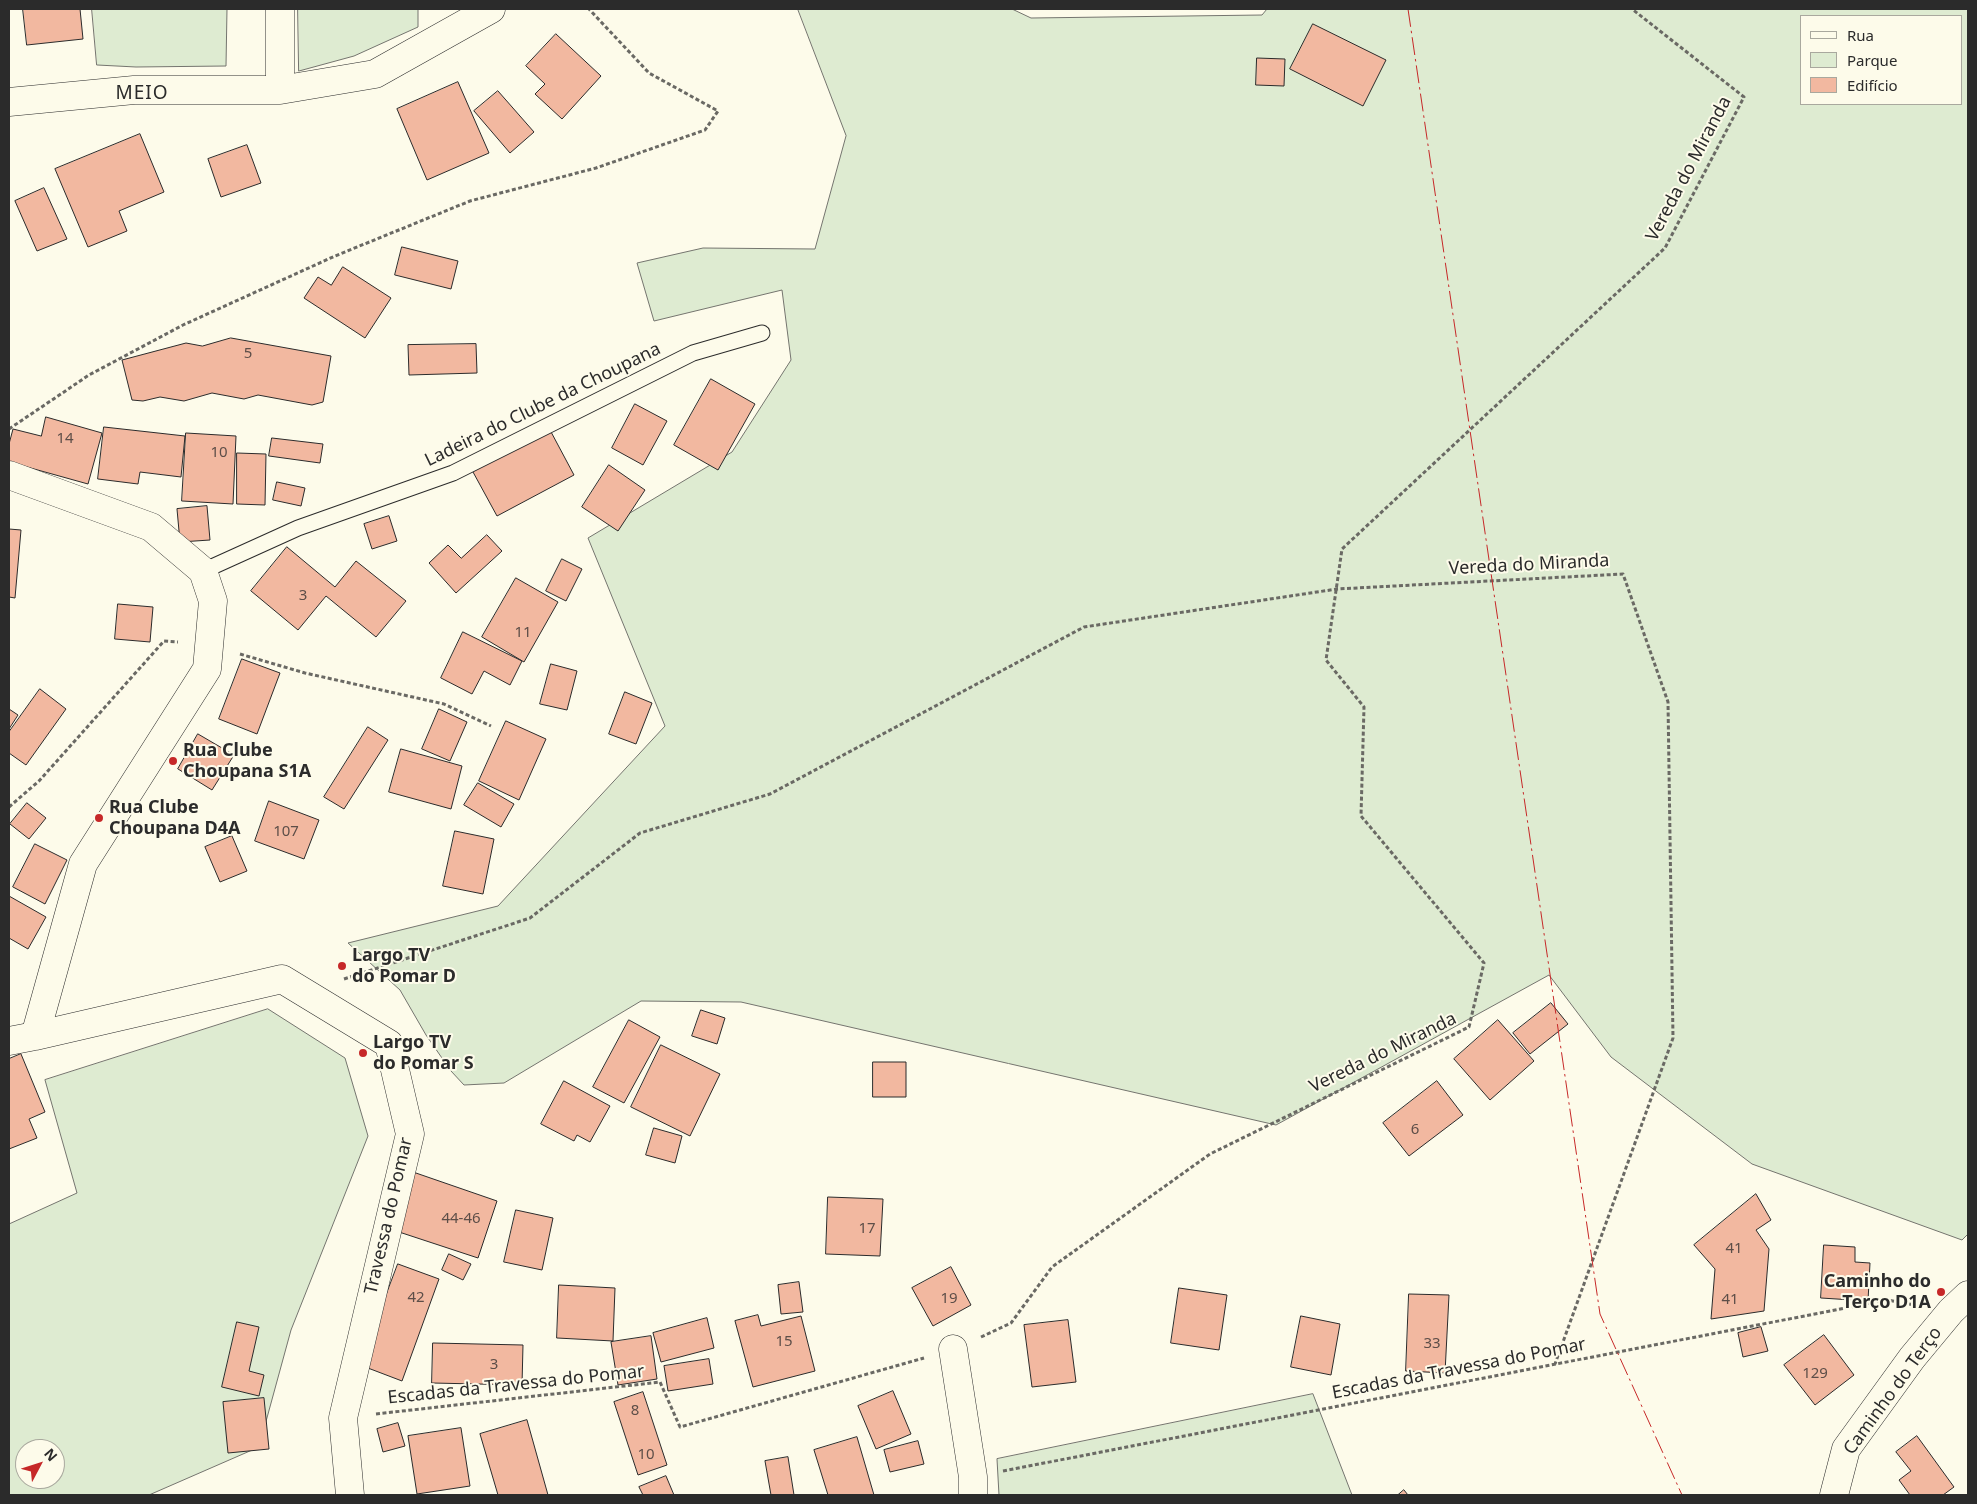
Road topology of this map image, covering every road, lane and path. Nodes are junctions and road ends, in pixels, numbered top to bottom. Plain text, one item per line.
1 (280, 9) edge
2 (490, 9) edge
3 (589, 9) edge
4 (1632, 9) edge
5 (280, 90) junction
6 (9, 102) edge
7 (762, 333) dead end
8 (9, 429) edge
9 (9, 475) edge
10 (203, 571) junction
11 (1337, 589) junction
12 (208, 644) junction
13 (491, 726) dead end
14 (9, 807) edge
15 (303, 992) junction
16 (22, 1038) edge
17 (1960, 1303) edge
18 (953, 1349) junction
19 (1554, 1364) junction
20 (343, 1418) junction
21 (973, 1486) edge
22 (350, 1495) edge
23 (1834, 1495) edge

1 - 5 street
2 - 5 street
3 - 8 path
4 - 11 path, Vereda do Miranda
5 - 6 street
7 - 10 lane, Ladeira do Clube da Choupana
9 - 10 street
10 - 12 street
11 - 15 path
11 - 18 path, Vereda do Miranda
11 - 19 path, Vereda do Miranda
12 - 13 path
12 - 14 path
12 - 16 street
15 - 16 street, Travessa do Pomar
15 - 20 street, Travessa do Pomar
17 - 19 path, Escadas da Travessa do Pomar
17 - 23 street, Caminho do Terço
18 - 20 path, Escadas da Travessa do Pomar
18 - 21 street
19 - 21 path, Escadas da Travessa do Pomar
20 - 22 street, Travessa do Pomar

